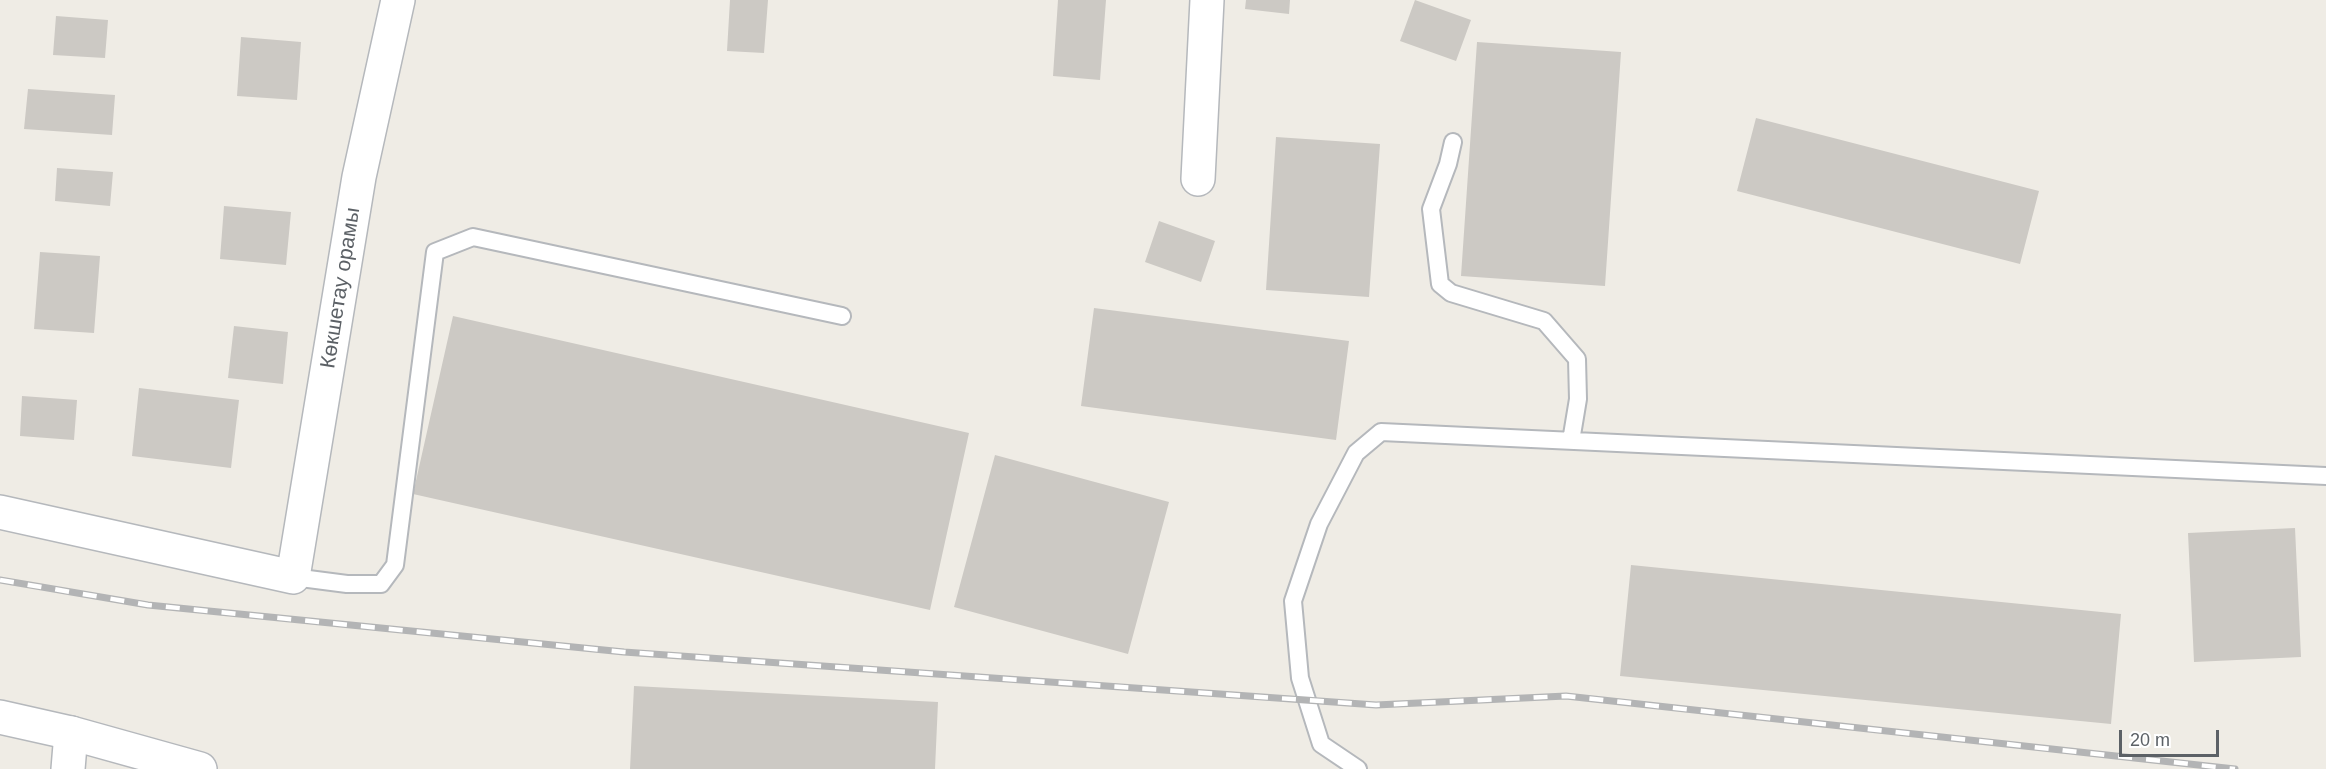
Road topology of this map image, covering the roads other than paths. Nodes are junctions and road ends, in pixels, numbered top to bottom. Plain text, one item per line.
1 (398, 0) edge
2 (1208, 0) edge
3 (1453, 142) dead end
4 (1198, 179) dead end
5 (842, 316) dead end
6 (1570, 441) junction
7 (2326, 476) edge
8 (0, 512) edge
9 (293, 577) junction
10 (0, 717) edge
11 (71, 733) junction
12 (68, 769) edge
13 (200, 769) edge
14 (1358, 769) edge

1 - 9 street, Көкшетау орамы
2 - 4 street
3 - 6 lane
5 - 9 lane
6 - 7 lane
6 - 14 lane
8 - 9 street
10 - 11 street
11 - 12 street
11 - 13 street

